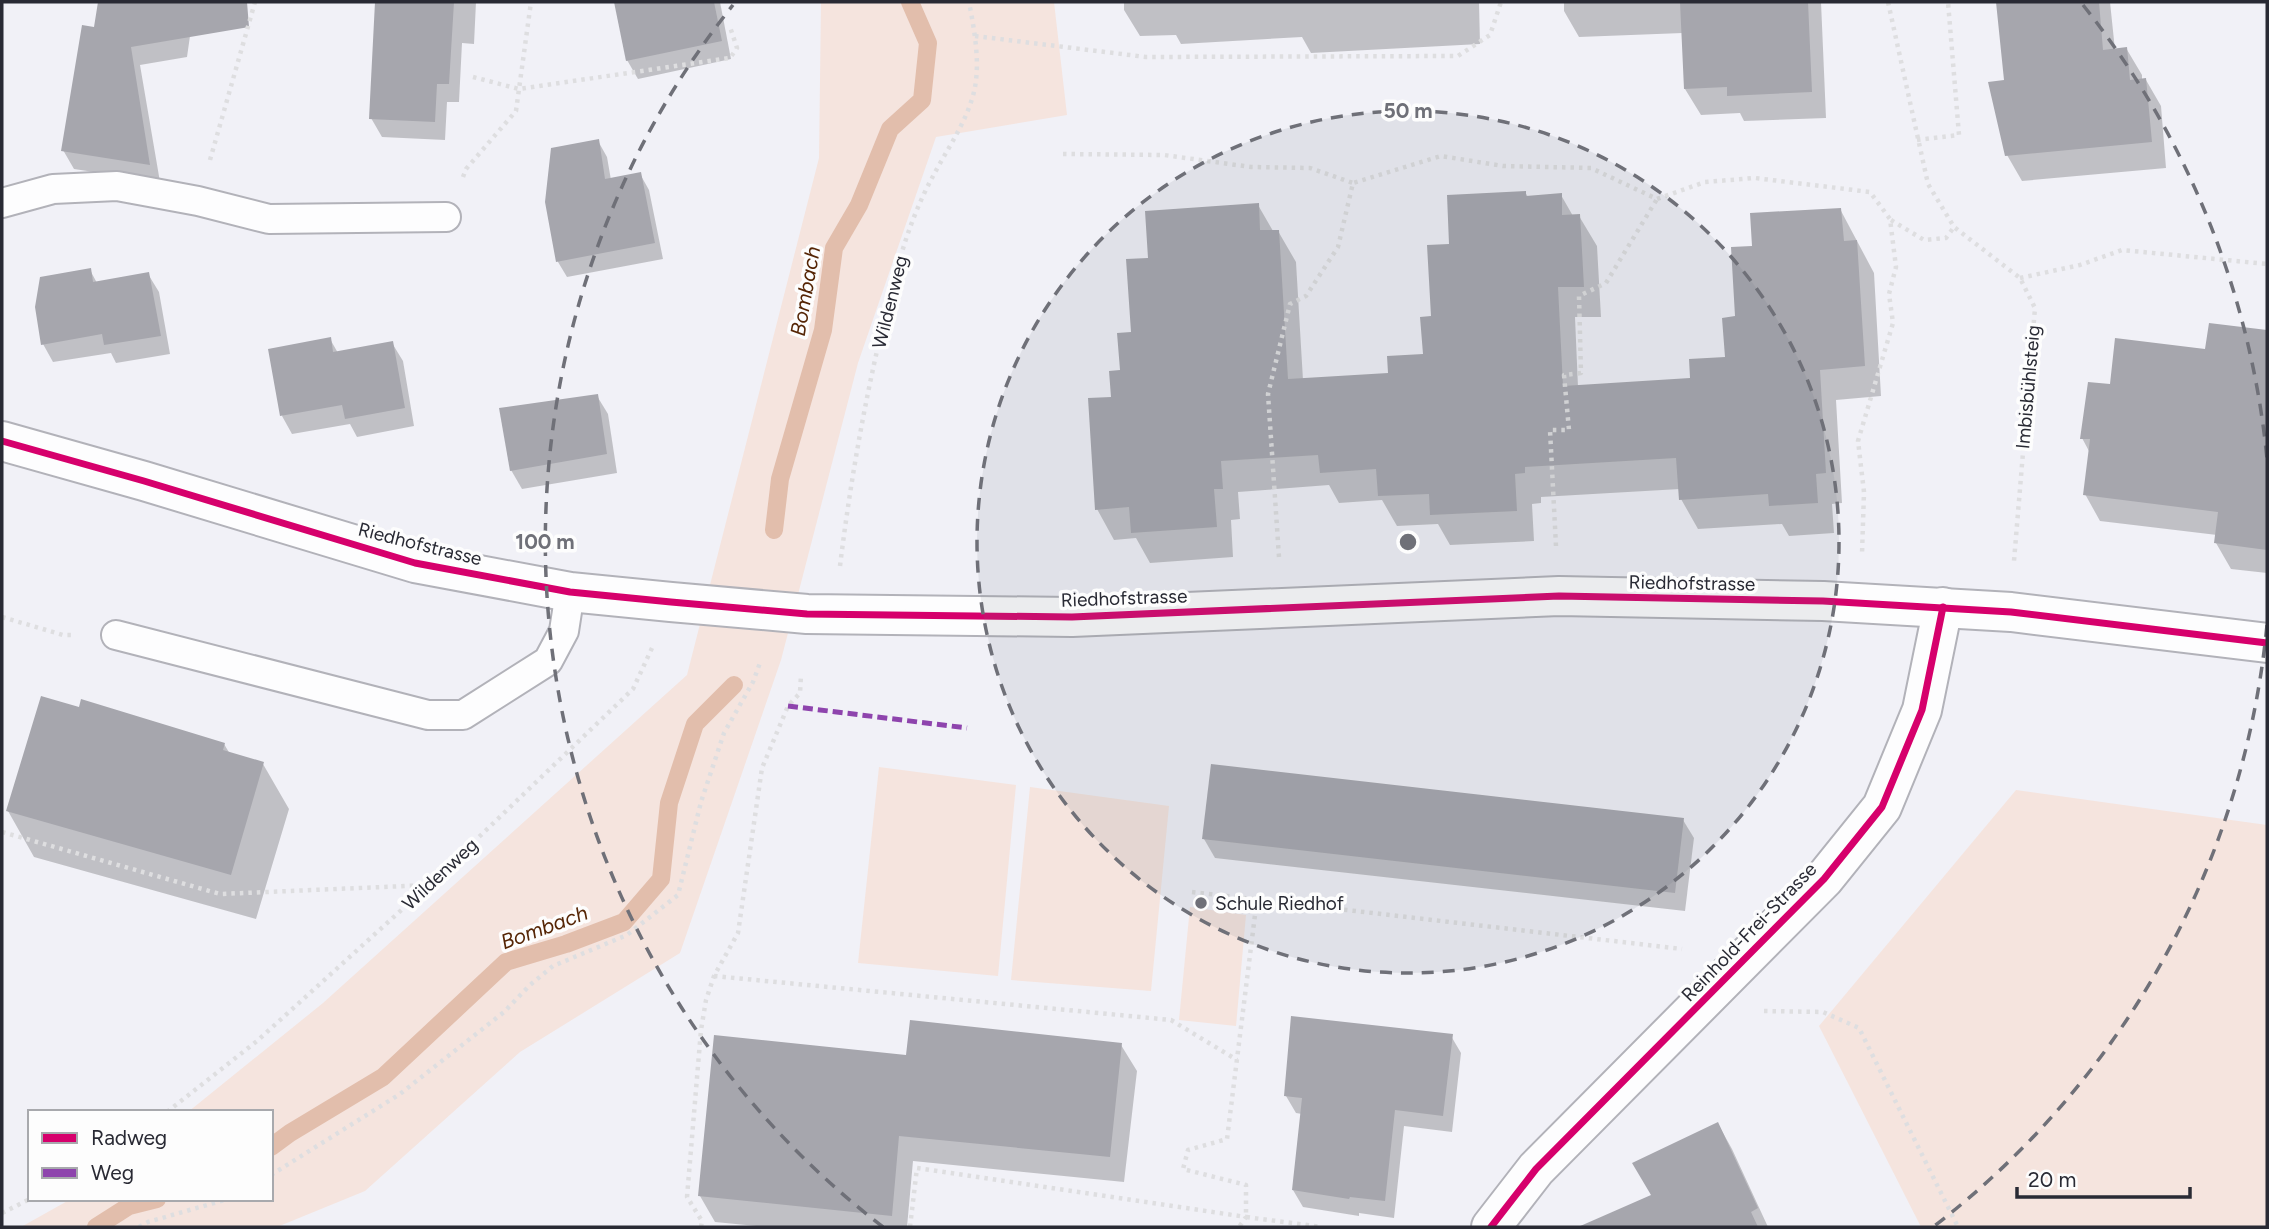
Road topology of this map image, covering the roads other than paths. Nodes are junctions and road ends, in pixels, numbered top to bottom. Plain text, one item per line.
1 (2, 203) edge
2 (446, 217) road end
3 (2, 441) edge
4 (570, 592) junction
5 (1943, 607) junction
6 (116, 635) road end
7 (2267, 643) edge
8 (1491, 1227) edge

1 - 2 lane
3 - 4 street, Riedhofstrasse
4 - 5 street, Riedhofstrasse
4 - 6 lane
5 - 7 street, Riedhofstrasse
5 - 8 street, Reinhold-Frei-Strasse

